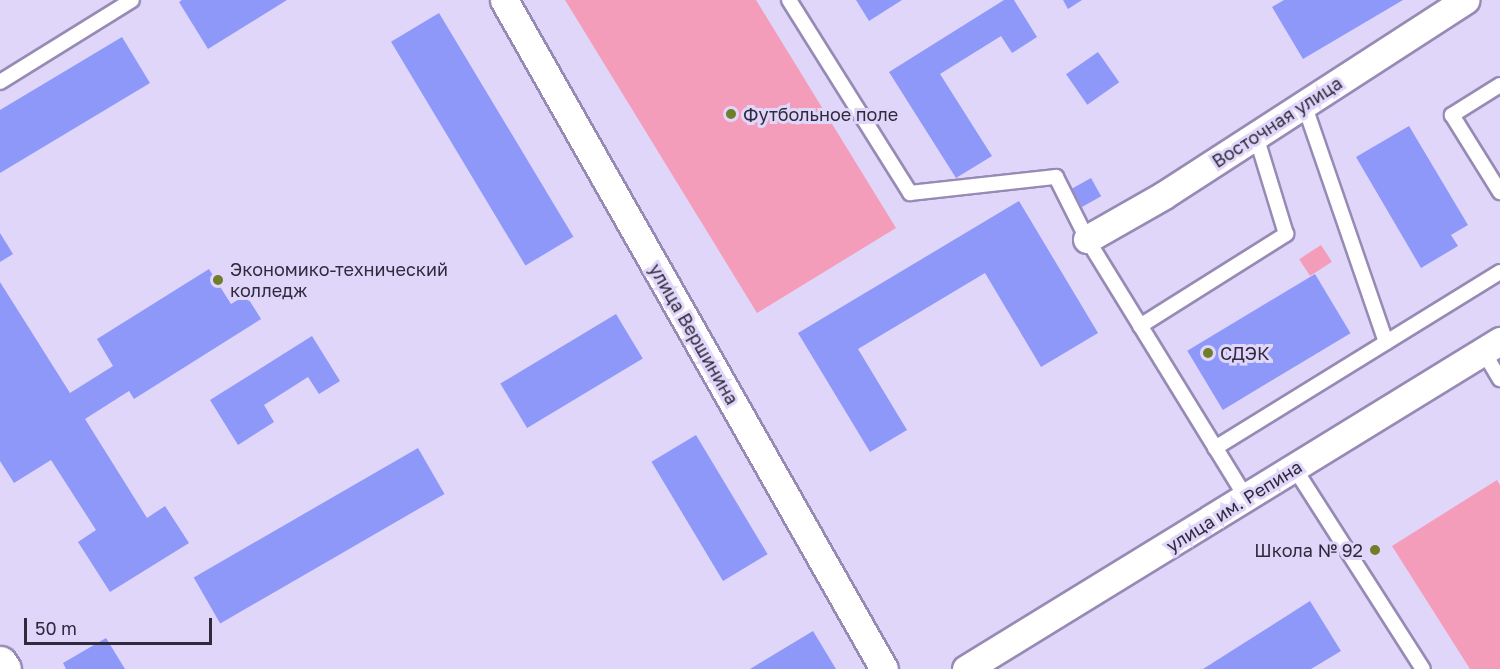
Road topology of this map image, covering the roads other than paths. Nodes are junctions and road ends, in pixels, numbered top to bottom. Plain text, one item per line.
1 (132, 0) edge
2 (504, 0) edge
3 (789, 0) edge
4 (1466, 0) edge
5 (0, 82) edge
6 (1500, 85) edge
7 (1304, 104) junction
8 (1256, 136) junction
9 (1500, 192) edge
10 (1087, 239) junction
11 (1500, 272) edge
12 (1140, 326) junction
13 (1386, 342) junction
14 (1491, 346) edge
15 (1500, 379) edge
16 (1215, 448) junction
17 (1295, 469) junction
18 (1246, 499) junction
19 (0, 663) edge
20 (4, 669) edge
21 (884, 669) edge
22 (966, 669) edge
23 (1424, 669) edge

1 - 5 lane
2 - 21 street, улица Вершинина
3 - 10 lane
4 - 7 street, Восточная улица
6 - 9 lane
7 - 8 street, Восточная улица
7 - 13 lane
8 - 10 street, Восточная улица
8 - 12 lane
10 - 12 lane
11 - 13 lane
12 - 16 lane
13 - 16 lane
14 - 15 lane
14 - 17 street, улица им. Репина
16 - 18 lane
17 - 18 street, улица им. Репина
17 - 23 lane
18 - 22 street, улица им. Репина
19 - 20 main road

